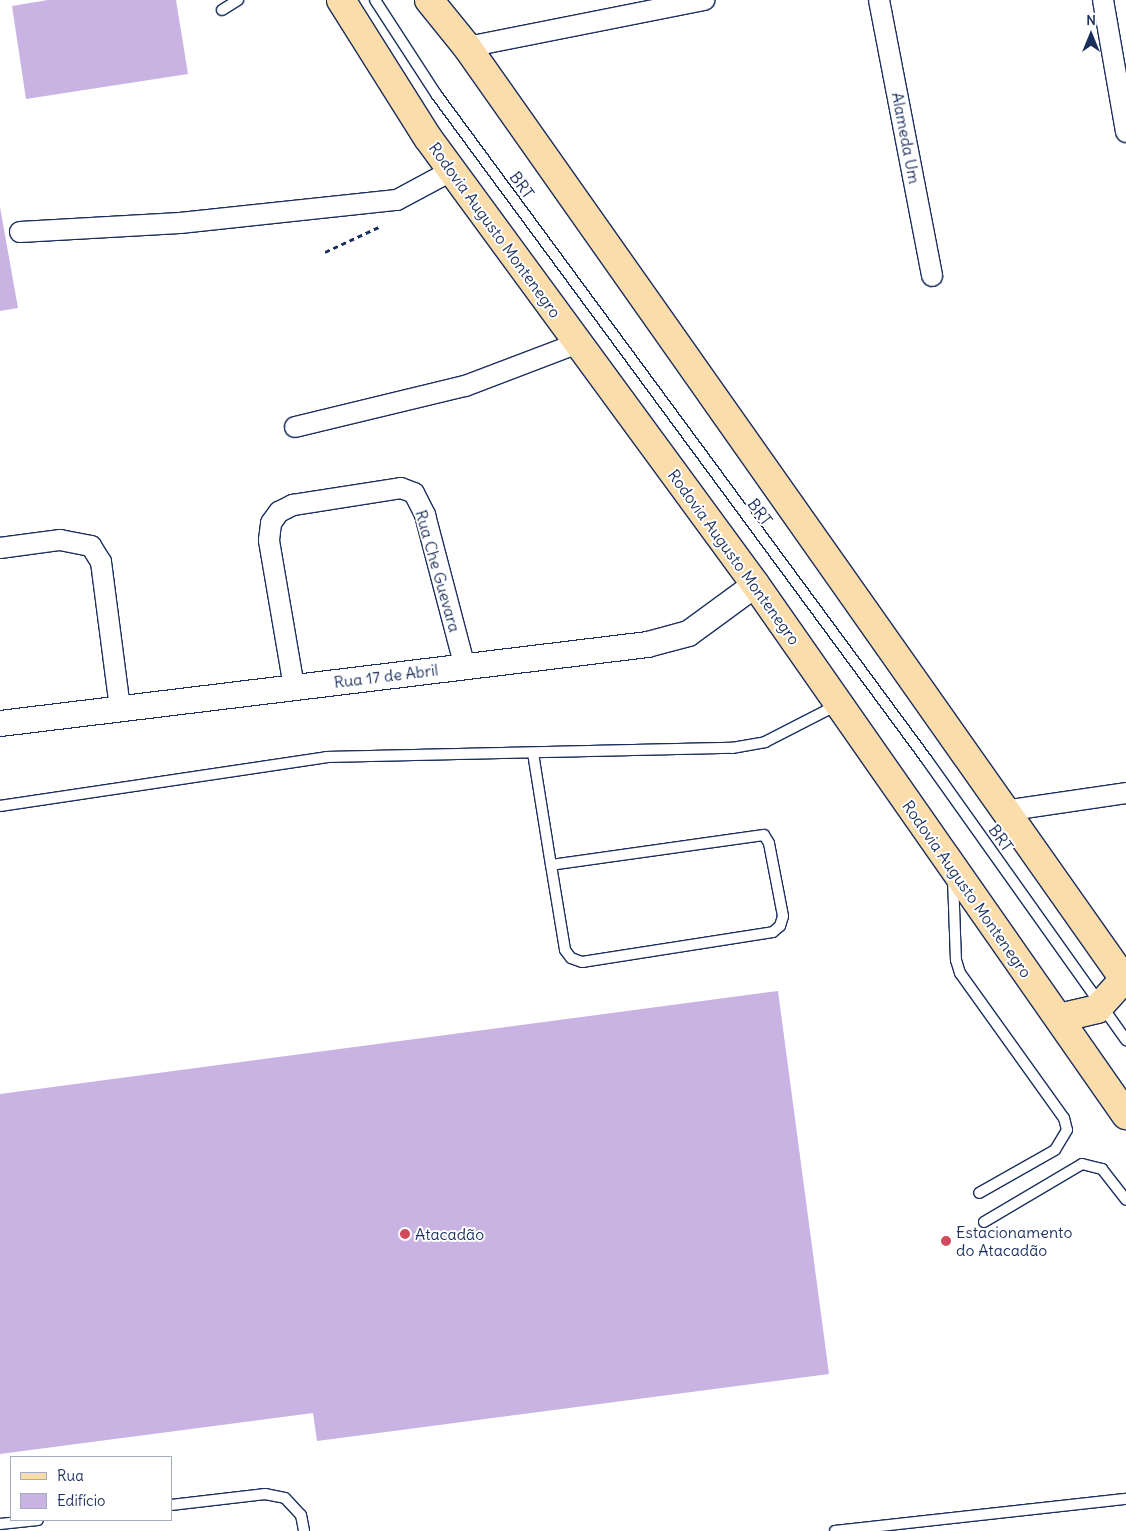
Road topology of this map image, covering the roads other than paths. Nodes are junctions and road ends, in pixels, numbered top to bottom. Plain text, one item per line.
1 (238, 0) edge
2 (341, 0) edge
3 (375, 0) edge
4 (429, 0) edge
5 (704, 0) edge
6 (879, 0) edge
7 (1103, 0) edge
8 (222, 10) dead end
9 (467, 47) junction
10 (1126, 132) edge
11 (452, 171) junction
12 (20, 232) dead end
13 (932, 276) dead end
14 (578, 344) junction
15 (295, 427) dead end
16 (0, 548) edge
17 (754, 584) junction
18 (465, 667) junction
19 (294, 687) junction
20 (838, 704) junction
21 (120, 708) junction
22 (0, 722) edge
23 (533, 753) junction
24 (1126, 793) edge
25 (0, 806) edge
26 (1004, 811) junction
27 (551, 864) junction
28 (953, 870) junction
29 (1125, 981) edge
30 (1102, 1006) junction
31 (1059, 1018) junction
32 (1126, 1040) edge
33 (1126, 1115) edge
34 (979, 1194) dead end
35 (1126, 1200) edge
36 (984, 1222) dead end
37 (1126, 1499) edge
38 (172, 1505) edge
39 (28, 1521) edge
40 (0, 1524) edge
41 (304, 1531) edge
42 (835, 1531) edge

1 - 8 lane
2 - 11 main road, Rodovia Augusto Montenegro
3 - 30 lane, BRT
4 - 9 main road
5 - 9 street
6 - 13 street, Alameda Um
7 - 10 street
9 - 26 main road
11 - 12 street
11 - 14 main road, Rodovia Augusto Montenegro
14 - 15 street
14 - 17 main road, Rodovia Augusto Montenegro
16 - 21 street
17 - 18 street, Rua 17 de Abril
17 - 20 main road, Rodovia Augusto Montenegro
18 - 19 street, Rua 17 de Abril
18 - 19 street, Rua Che Guevara
19 - 21 street, Rua 17 de Abril
20 - 23 lane
20 - 28 main road, Rodovia Augusto Montenegro
21 - 22 street, Rua 17 de Abril
23 - 25 lane
23 - 27 lane
24 - 26 street
26 - 29 main road
27 - 27 lane
28 - 31 main road, Rodovia Augusto Montenegro
28 - 34 lane
29 - 30 main road
30 - 31 main road
30 - 32 lane, BRT
31 - 33 main road, Rodovia Augusto Montenegro
35 - 36 lane
37 - 42 lane
38 - 41 lane
39 - 40 lane

